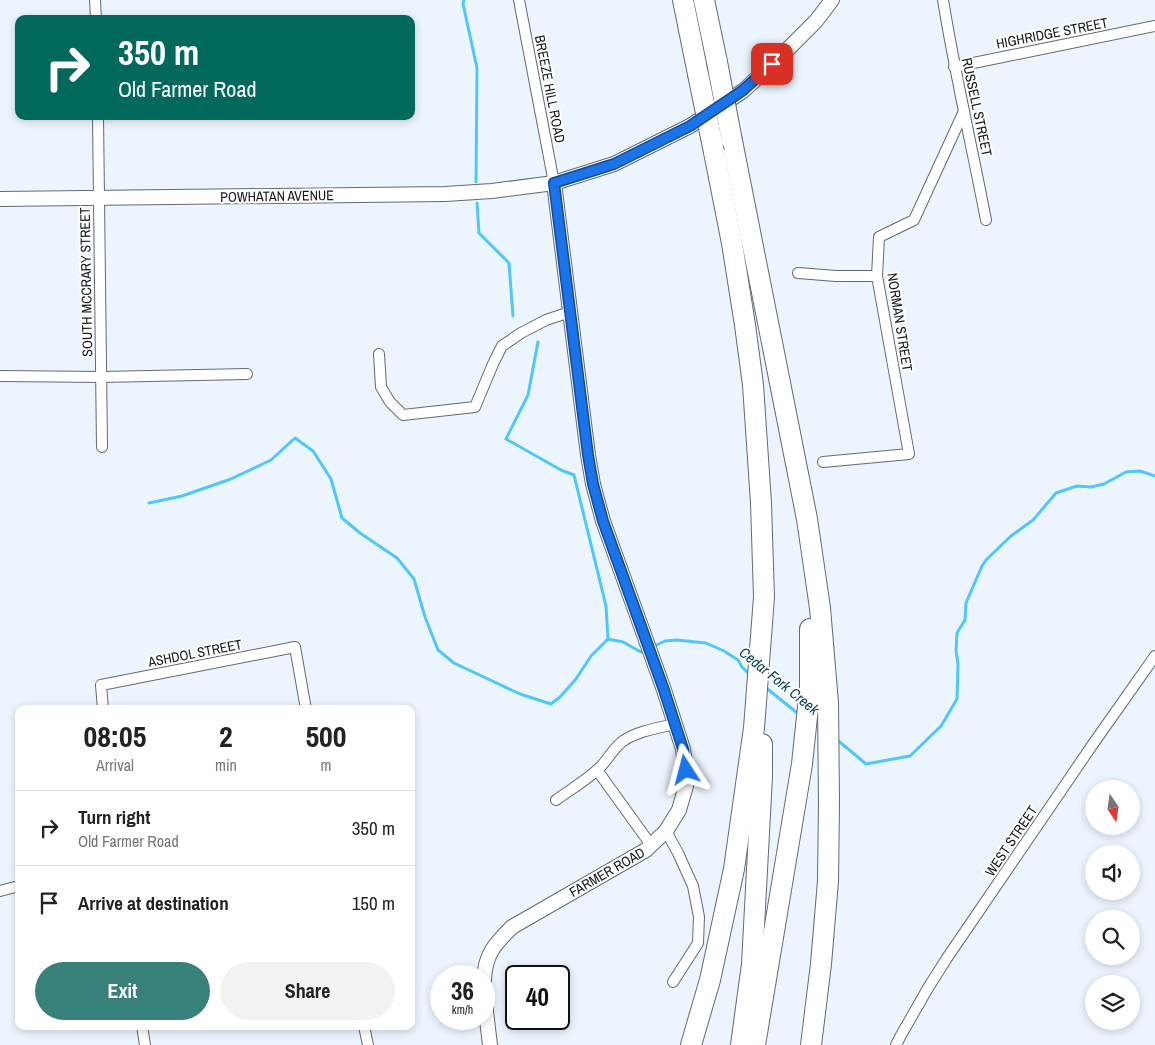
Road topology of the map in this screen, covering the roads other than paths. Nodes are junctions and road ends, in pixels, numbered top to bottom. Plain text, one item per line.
1 (95, 0) edge
2 (519, 0) edge
3 (683, 0) edge
4 (704, 0) edge
5 (832, 0) edge
6 (942, 0) edge
7 (96, 15) edge
8 (1155, 26) edge
9 (954, 67) junction
10 (964, 110) junction
11 (98, 120) edge
12 (554, 183) junction
13 (99, 198) junction
14 (0, 199) edge
15 (986, 220) dead end
16 (798, 273) dead end
17 (877, 276) junction
18 (570, 312) junction
19 (379, 354) dead end
20 (247, 374) dead end
21 (0, 376) edge
22 (101, 377) junction
23 (102, 446) dead end
24 (822, 462) dead end
25 (807, 519) junction
26 (764, 597) junction
27 (1155, 656) edge
28 (103, 705) edge
29 (305, 705) edge
30 (675, 724) junction
31 (597, 770) junction
32 (556, 800) dead end
33 (666, 831) junction
34 (651, 845) junction
35 (15, 887) edge
36 (0, 891) edge
37 (486, 965) edge
38 (673, 982) dead end
39 (143, 1030) edge
40 (365, 1030) edge
41 (488, 1030) edge
42 (145, 1045) edge
43 (368, 1045) edge
44 (490, 1045) edge
45 (691, 1045) edge
46 (741, 1045) edge
47 (755, 1045) edge
48 (811, 1045) edge
49 (896, 1045) edge

1 - 7 street
2 - 12 street, BREEZE HILL ROAD
3 - 26 highway, bridge
4 - 25 highway, bridge
5 - 12 street, POWHATAN AVENUE
6 - 9 street, RUSSELL STREET
8 - 9 street, HIGHRIDGE STREET
9 - 10 street, RUSSELL STREET
10 - 15 street, RUSSELL STREET
10 - 17 street, NORMAN STREET
11 - 13 street, SOUTH MCCRARY STREET
12 - 13 street, POWHATAN AVENUE
12 - 18 street, FARMER ROAD
13 - 14 street, POWHATAN AVENUE
13 - 22 street, SOUTH MCCRARY STREET
16 - 17 street
17 - 24 street, NORMAN STREET
18 - 19 street
18 - 30 street, FARMER ROAD
20 - 22 street
21 - 22 street
22 - 23 street, SOUTH MCCRARY STREET
25 - 47 highway
25 - 48 highway
26 - 45 highway
26 - 46 highway
27 - 49 street, WEST STREET
28 - 29 street, ASHDOL STREET
30 - 31 street
30 - 33 street, FARMER ROAD
31 - 32 street
31 - 34 street
33 - 34 street, FARMER ROAD
33 - 38 street
34 - 37 street, FARMER ROAD
35 - 36 street
39 - 42 street
40 - 43 street
41 - 44 street

